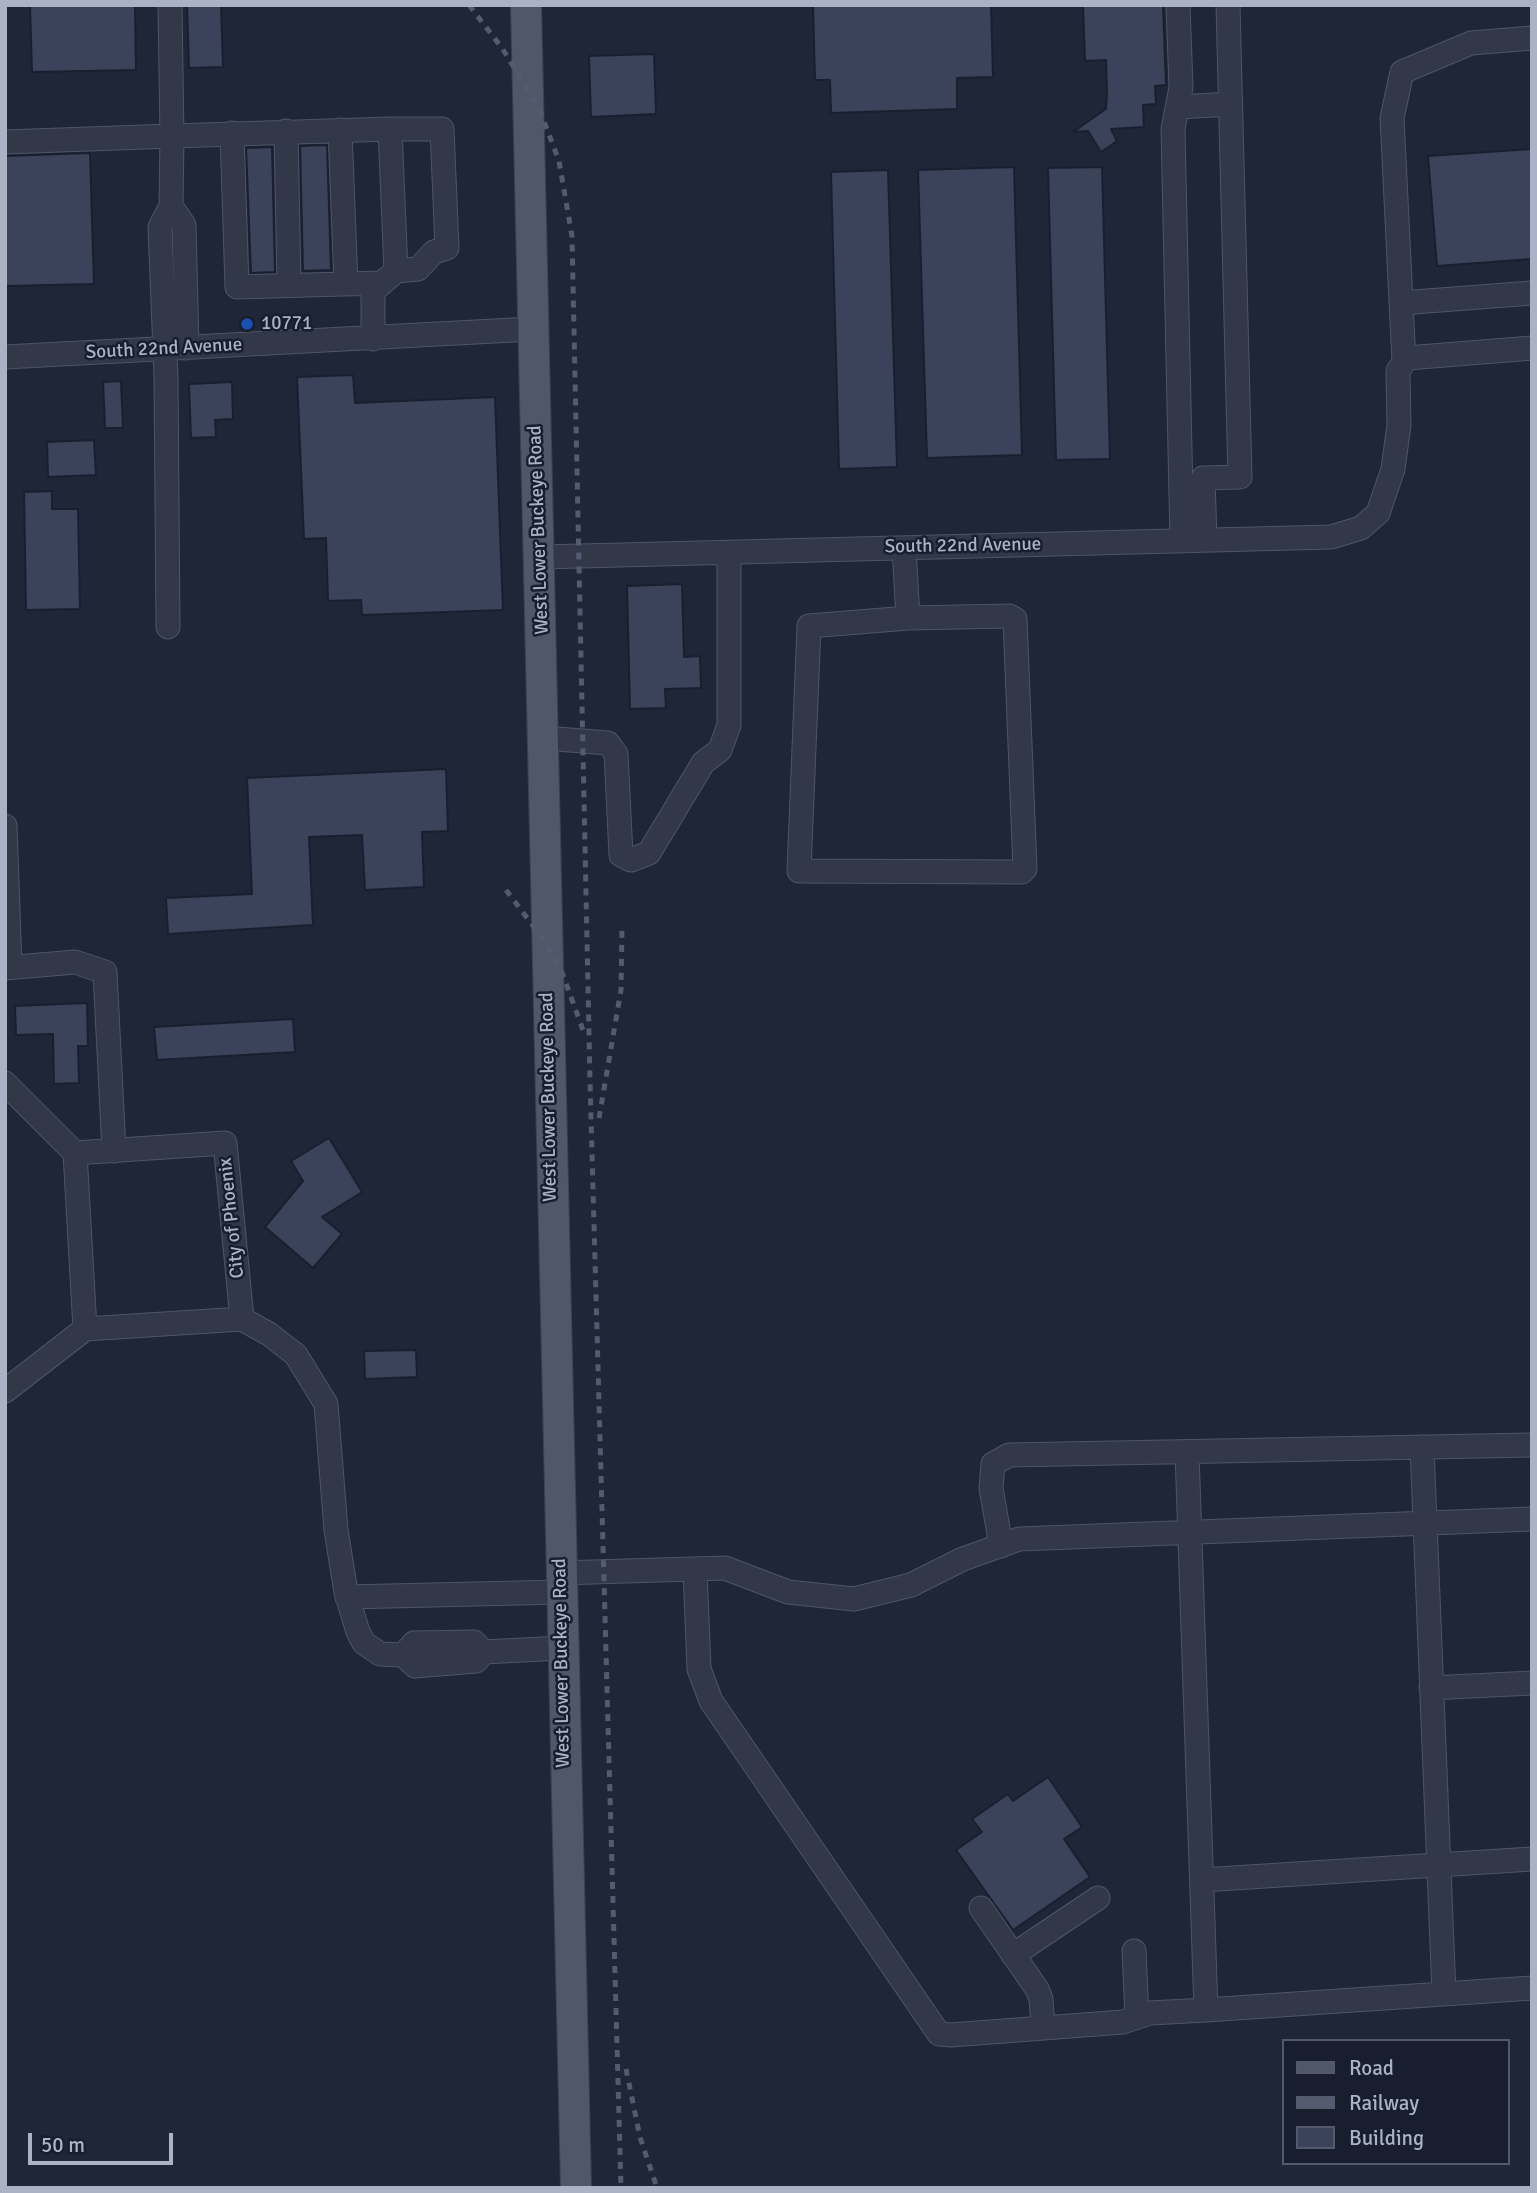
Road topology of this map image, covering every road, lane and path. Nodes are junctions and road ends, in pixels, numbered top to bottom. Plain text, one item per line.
1 (170, 5) edge
2 (526, 5) edge
3 (1178, 5) edge
4 (1228, 5) edge
5 (1532, 38) edge
6 (1230, 104) junction
7 (1178, 107) junction
8 (390, 129) junction
9 (340, 130) junction
10 (286, 131) junction
11 (232, 133) junction
12 (172, 136) junction
13 (5, 142) edge
14 (171, 206) junction
15 (388, 277) junction
16 (346, 284) junction
17 (289, 285) junction
18 (1532, 293) edge
19 (1401, 303) junction
20 (533, 329) junction
21 (373, 339) junction
22 (187, 348) junction
23 (1532, 348) edge
24 (163, 349) junction
25 (5, 357) edge
26 (1404, 362) junction
27 (1193, 541) junction
28 (904, 548) junction
29 (729, 552) junction
30 (541, 556) junction
31 (908, 618) junction
32 (168, 627) dead end
33 (544, 738) junction
34 (5, 826) edge
35 (8, 967) edge
36 (10, 1097) edge
37 (114, 1151) junction
38 (75, 1153) junction
39 (242, 1319) junction
40 (85, 1329) junction
41 (5, 1391) edge
42 (1532, 1445) edge
43 (1422, 1447) junction
44 (1187, 1452) junction
45 (1532, 1519) edge
46 (1424, 1524) junction
47 (1190, 1534) junction
48 (1001, 1546) junction
49 (695, 1569) junction
50 (560, 1582) junction
51 (347, 1597) junction
52 (561, 1648) junction
53 (1532, 1683) edge
54 (1431, 1688) junction
55 (1532, 1859) edge
56 (1438, 1865) junction
57 (1202, 1880) junction
58 (1098, 1898) dead end
59 (981, 1908) dead end
60 (1134, 1951) dead end
61 (1013, 1955) junction
62 (1532, 1988) edge
63 (1444, 1994) junction
64 (1206, 2010) junction
65 (1136, 2017) junction
66 (1043, 2028) junction
67 (576, 2188) edge

1 - 12 street
2 - 20 main road, West Lower Buckeye Road
3 - 7 street
4 - 6 street
5 - 19 street
6 - 7 street
6 - 27 street
7 - 27 street
8 - 9 street
8 - 15 street
8 - 15 street
9 - 10 street
9 - 16 street
10 - 11 street
10 - 17 street
11 - 12 street
11 - 17 street
12 - 13 street
12 - 14 street
14 - 22 street
14 - 24 street
15 - 16 street
15 - 21 street
16 - 17 street
18 - 19 street
19 - 26 street
20 - 21 street, South 22nd Avenue
20 - 30 main road, West Lower Buckeye Road
21 - 22 street, South 22nd Avenue
22 - 24 street, South 22nd Avenue
23 - 26 street
24 - 25 street, South 22nd Avenue
24 - 32 street
26 - 27 street, South 22nd Avenue
27 - 28 street, South 22nd Avenue
28 - 29 street, South 22nd Avenue
28 - 31 street
29 - 30 street, South 22nd Avenue
29 - 33 street
30 - 33 main road, West Lower Buckeye Road
31 - 31 street
33 - 50 main road, West Lower Buckeye Road
34 - 35 street
35 - 37 street
36 - 38 street
37 - 38 street, City of Phoenix
37 - 39 street, City of Phoenix
38 - 40 street
39 - 40 street
39 - 51 street
40 - 41 street
42 - 43 street
43 - 44 street
43 - 46 street
44 - 47 street
44 - 48 street
45 - 46 street
46 - 47 street
46 - 54 street
47 - 48 street
47 - 57 street
48 - 49 street
49 - 50 street
49 - 66 street
50 - 51 street
50 - 52 main road, West Lower Buckeye Road
51 - 52 street
52 - 67 main road, West Lower Buckeye Road
53 - 54 street
54 - 56 street
55 - 56 street
56 - 57 street
56 - 63 street
57 - 64 street
58 - 61 street
59 - 61 street
60 - 65 street
61 - 66 street
62 - 63 street
63 - 64 street
64 - 65 street
65 - 66 street

